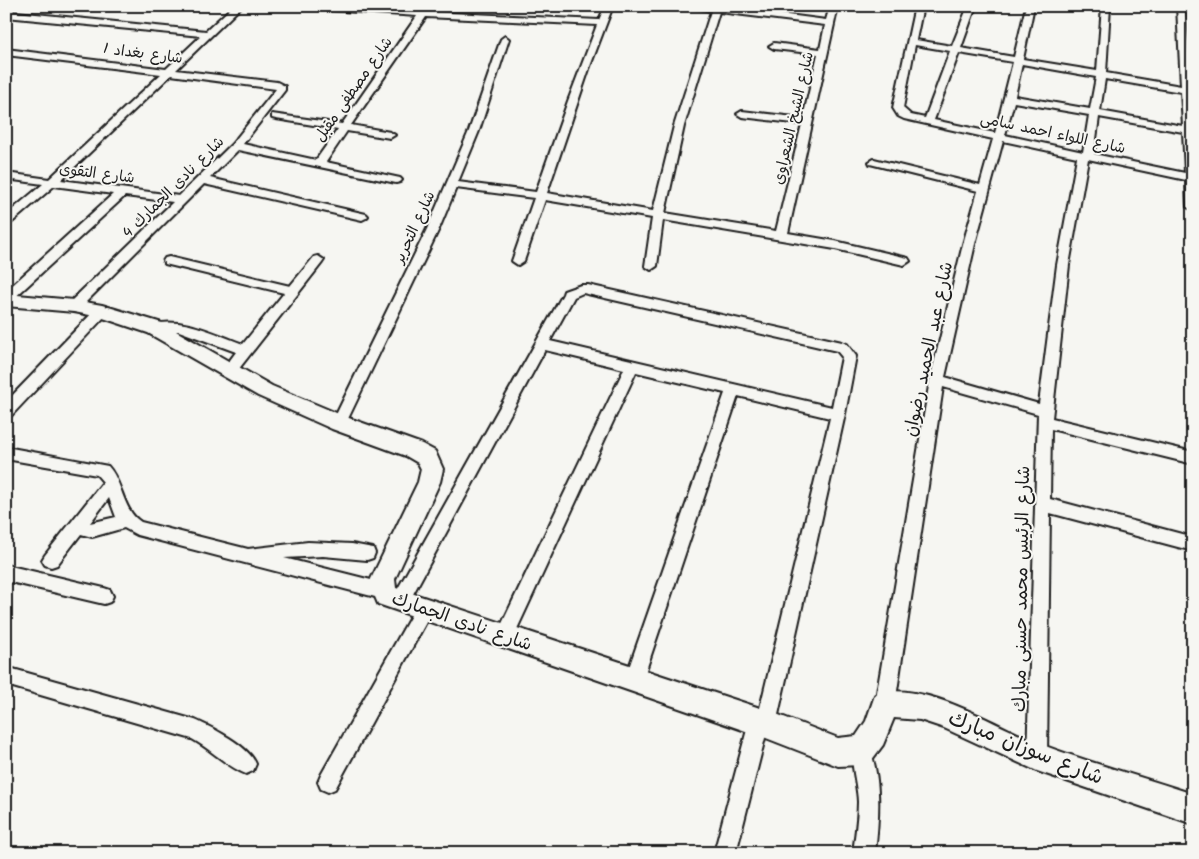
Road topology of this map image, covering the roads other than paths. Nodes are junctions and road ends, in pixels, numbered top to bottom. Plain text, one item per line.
1 (14, 6) edge
2 (238, 6) edge
3 (315, 6) edge
4 (609, 6) edge
5 (690, 6) edge
6 (834, 6) edge
7 (919, 6) edge
8 (972, 6) edge
9 (1030, 6) edge
10 (1106, 6) edge
11 (1181, 6) edge
12 (716, 8) edge
13 (426, 10) edge
14 (6, 12) edge
15 (602, 23) junction
16 (831, 23) junction
17 (207, 34) junction
18 (505, 39) dead end
19 (912, 42) junction
20 (774, 46) dead end
21 (956, 49) junction
22 (6, 52) edge
23 (824, 52) junction
24 (1019, 60) junction
25 (169, 72) junction
26 (1101, 75) junction
27 (277, 86) joint
28 (1187, 90) junction
29 (1010, 98) junction
30 (1094, 113) junction
31 (742, 114) dead end
32 (276, 116) dead end
33 (807, 121) junction
34 (928, 122) junction
35 (343, 127) junction
36 (1189, 130) junction
37 (390, 135) dead end
38 (998, 136) junction
39 (236, 146) junction
40 (1085, 155) junction
41 (874, 162) dead end
42 (319, 164) junction
43 (6, 176) edge
44 (1191, 178) junction
45 (203, 180) junction
46 (396, 180) dead end
47 (51, 183) junction
48 (451, 184) junction
49 (984, 189) junction
50 (123, 191) junction
51 (542, 196) junction
52 (183, 200) junction
53 (1193, 207) edge
54 (362, 216) dead end
55 (658, 216) junction
56 (6, 221) edge
57 (781, 236) junction
58 (318, 260) dead end
59 (169, 261) dead end
60 (518, 261) dead end
61 (904, 261) dead end
62 (651, 266) dead end
63 (292, 291) junction
64 (6, 299) edge
65 (74, 306) junction
66 (102, 311) junction
67 (155, 328) junction
68 (540, 344) junction
69 (244, 350) junction
70 (632, 366) junction
71 (229, 371) junction
72 (938, 380) junction
73 (733, 389) junction
74 (6, 412) edge
75 (838, 414) junction
76 (1045, 416) junction
77 (339, 423) junction
78 (6, 453) edge
79 (1193, 458) edge
80 (112, 483) junction
81 (1042, 504) junction
82 (126, 521) junction
83 (78, 526) junction
84 (1193, 544) edge
85 (367, 553) dead end
86 (244, 557) junction
87 (51, 560) dead end
88 (6, 573) edge
89 (104, 596) dead end
90 (392, 596) junction
91 (424, 609) junction
92 (504, 636) junction
93 (6, 676) edge
94 (634, 680) junction
95 (885, 704) junction
96 (763, 723) junction
97 (861, 751) junction
98 (1037, 757) junction
99 (246, 764) dead end
100 (328, 782) dead end
101 (1193, 809) edge
102 (725, 853) edge
103 (864, 853) edge

1 - 14 street
2 - 17 street
3 - 13 street
4 - 15 street
5 - 12 street
6 - 16 street, شارع الشيخ الشعراوى
7 - 19 street
8 - 21 street
9 - 24 street, شارع عبد الحميد رضوان
10 - 26 street, شارع الرئيس محمد حسنى مبارك
11 - 28 street
12 - 16 street
12 - 55 street
13 - 15 street
13 - 35 street, شارع مصطفى مقبل
14 - 17 street
15 - 51 street
16 - 23 street, شارع الشيخ الشعراوى
17 - 25 street
18 - 48 street, شارع التحرير
19 - 21 street
19 - 34 street, شارع اللواء احمد سامى
20 - 23 street
21 - 24 street
21 - 34 street
22 - 25 street, شارع بغداد 1
23 - 33 street, شارع الشيخ الشعراوى
24 - 26 street
24 - 29 street, شارع عبد الحميد رضوان
25 - 27 street, شارع بغداد 1
25 - 47 street
26 - 28 street
26 - 30 street, شارع الرئيس محمد حسنى مبارك
27 - 39 street, شارع نادى الجمارك 4
28 - 36 street
29 - 30 street
29 - 38 street, شارع عبد الحميد رضوان
30 - 36 street
30 - 40 street, شارع الرئيس محمد حسنى مبارك
31 - 33 street
32 - 35 street
33 - 57 street, شارع الشيخ الشعراوى
34 - 38 street, شارع اللواء احمد سامى
35 - 37 street
35 - 42 street, شارع مصطفى مقبل
36 - 44 street
38 - 40 street, شارع اللواء احمد سامى
38 - 49 street, شارع عبد الحميد رضوان
39 - 42 street
39 - 45 street, شارع نادى الجمارك 4
40 - 44 street, شارع اللواء احمد سامى
40 - 76 street, شارع الرئيس محمد حسنى مبارك
41 - 49 street
42 - 46 street
43 - 47 street, شارع التقوى
44 - 53 street
45 - 52 street, شارع نادى الجمارك 4
45 - 54 street
47 - 50 street, شارع التقوى
47 - 56 street
48 - 51 street
48 - 77 street, شارع التحرير
49 - 72 street, شارع عبد الحميد رضوان
50 - 52 street, شارع التقوى
50 - 64 street
51 - 55 street
51 - 60 street
52 - 65 street, شارع نادى الجمارك 4
55 - 57 street
55 - 62 street
57 - 61 street
58 - 63 street
59 - 63 street
63 - 69 street
64 - 65 street, شارع نادى الجمارك
65 - 66 street, شارع نادى الجمارك
66 - 67 street, شارع نادى الجمارك
66 - 74 street
67 - 69 street
67 - 71 street, شارع نادى الجمارك
68 - 70 street
68 - 75 street
68 - 90 street
69 - 71 street
70 - 73 street
70 - 92 street
71 - 77 street, شارع نادى الجمارك
72 - 76 street
72 - 95 street, شارع عبد الحميد رضوان
73 - 75 street
73 - 94 street
75 - 96 street
76 - 79 street
76 - 81 street, شارع الرئيس محمد حسنى مبارك
77 - 90 street, شارع نادى الجمارك
78 - 80 street
80 - 82 street
80 - 83 street
81 - 84 street
81 - 98 street, شارع الرئيس محمد حسنى مبارك
82 - 83 street
82 - 86 street
83 - 87 street
85 - 86 street
86 - 90 street
88 - 89 street
90 - 91 street, شارع نادى الجمارك
91 - 92 street, شارع نادى الجمارك
91 - 100 street
92 - 94 street, شارع نادى الجمارك
93 - 99 street
94 - 96 street, شارع نادى الجمارك
95 - 97 street
95 - 98 street, شارع سوزان مبارك
96 - 97 street, شارع نادى الجمارك
96 - 102 street
97 - 103 street
98 - 101 street, شارع سوزان مبارك

